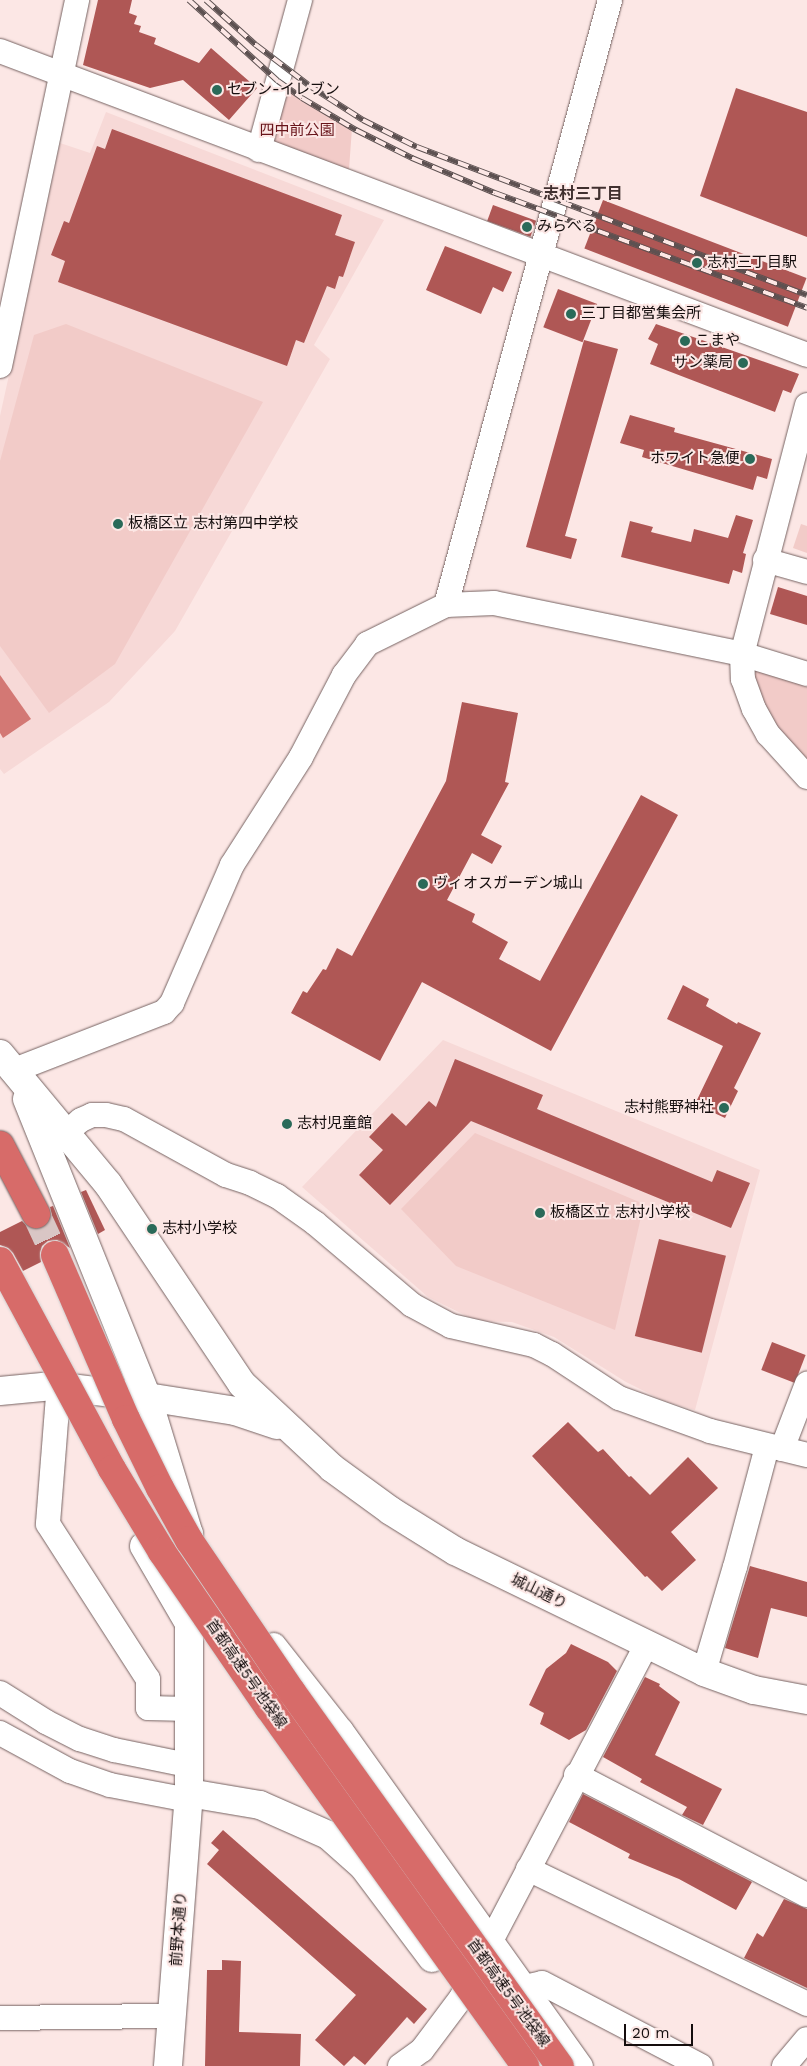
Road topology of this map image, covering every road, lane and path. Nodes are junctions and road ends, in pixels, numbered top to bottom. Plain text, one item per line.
1 (77, 0) edge
2 (300, 0) edge
3 (610, 0) edge
4 (0, 51) edge
5 (61, 74) junction
6 (259, 150) junction
7 (541, 255) junction
8 (807, 355) edge
9 (0, 366) edge
10 (807, 404) edge
11 (765, 560) junction
12 (807, 572) edge
13 (446, 605) junction
14 (742, 654) junction
15 (807, 674) edge
16 (807, 777) edge
17 (11, 1069) edge
18 (67, 1132) junction
19 (0, 1146) edge
20 (36, 1214) tunnel mouth
21 (55, 1255) tunnel mouth
22 (0, 1261) edge
23 (0, 1287) edge
24 (807, 1384) edge
25 (0, 1391) edge
26 (55, 1391) junction
27 (147, 1397) junction
28 (296, 1436) junction
29 (775, 1448) junction
30 (807, 1455) edge
31 (189, 1534) junction
32 (187, 1620) junction
33 (646, 1645) junction
34 (704, 1672) junction
35 (0, 1693) edge
36 (807, 1700) edge
37 (188, 1709) junction
38 (0, 1733) edge
39 (188, 1765) junction
40 (576, 1775) junction
41 (189, 1796) junction
42 (528, 1869) junction
43 (807, 1895) edge
44 (491, 1939) junction
45 (524, 1987) junction
46 (461, 1998) junction
47 (807, 2004) edge
48 (172, 2016) junction
49 (0, 2018) edge
50 (807, 2039) edge
51 (168, 2066) edge
52 (400, 2066) edge
53 (510, 2066) edge
54 (525, 2066) edge
55 (560, 2066) edge
56 (581, 2066) edge
57 (701, 2066) edge
58 (784, 2066) edge

1 - 5 street
2 - 6 street
3 - 7 street
4 - 5 street
5 - 6 street
5 - 9 street
6 - 7 street
7 - 8 street
7 - 13 street
10 - 11 street
11 - 12 street
11 - 14 street
13 - 14 street
13 - 17 street
14 - 15 street
14 - 16 street
17 - 18 street
17 - 27 street, 前野本通り
18 - 28 street
18 - 29 street
19 - 20 highway
21 - 55 highway, 首都高速5号池袋線, bridge
22 - 54 highway, 首都高速5号池袋線, bridge
23 - 26 street
24 - 29 street
25 - 26 street
26 - 27 street
26 - 32 street
26 - 37 street
27 - 28 street
27 - 31 street, 前野本通り
28 - 33 street, 城山通り
29 - 30 street
29 - 34 street
31 - 32 street, 前野本通り
31 - 44 street
32 - 37 street, 前野本通り
33 - 34 street, 城山通り
33 - 40 street
34 - 36 street, 城山通り
35 - 39 street
37 - 39 street, 前野本通り
38 - 41 street
39 - 41 street, 前野本通り
40 - 42 street
40 - 43 street
41 - 46 street
41 - 48 street, 前野本通り
42 - 44 street
42 - 47 street
44 - 45 street
44 - 46 street
45 - 56 street
45 - 57 street
46 - 52 street
46 - 53 street
48 - 49 street
48 - 51 street, 前野本通り
50 - 58 street

